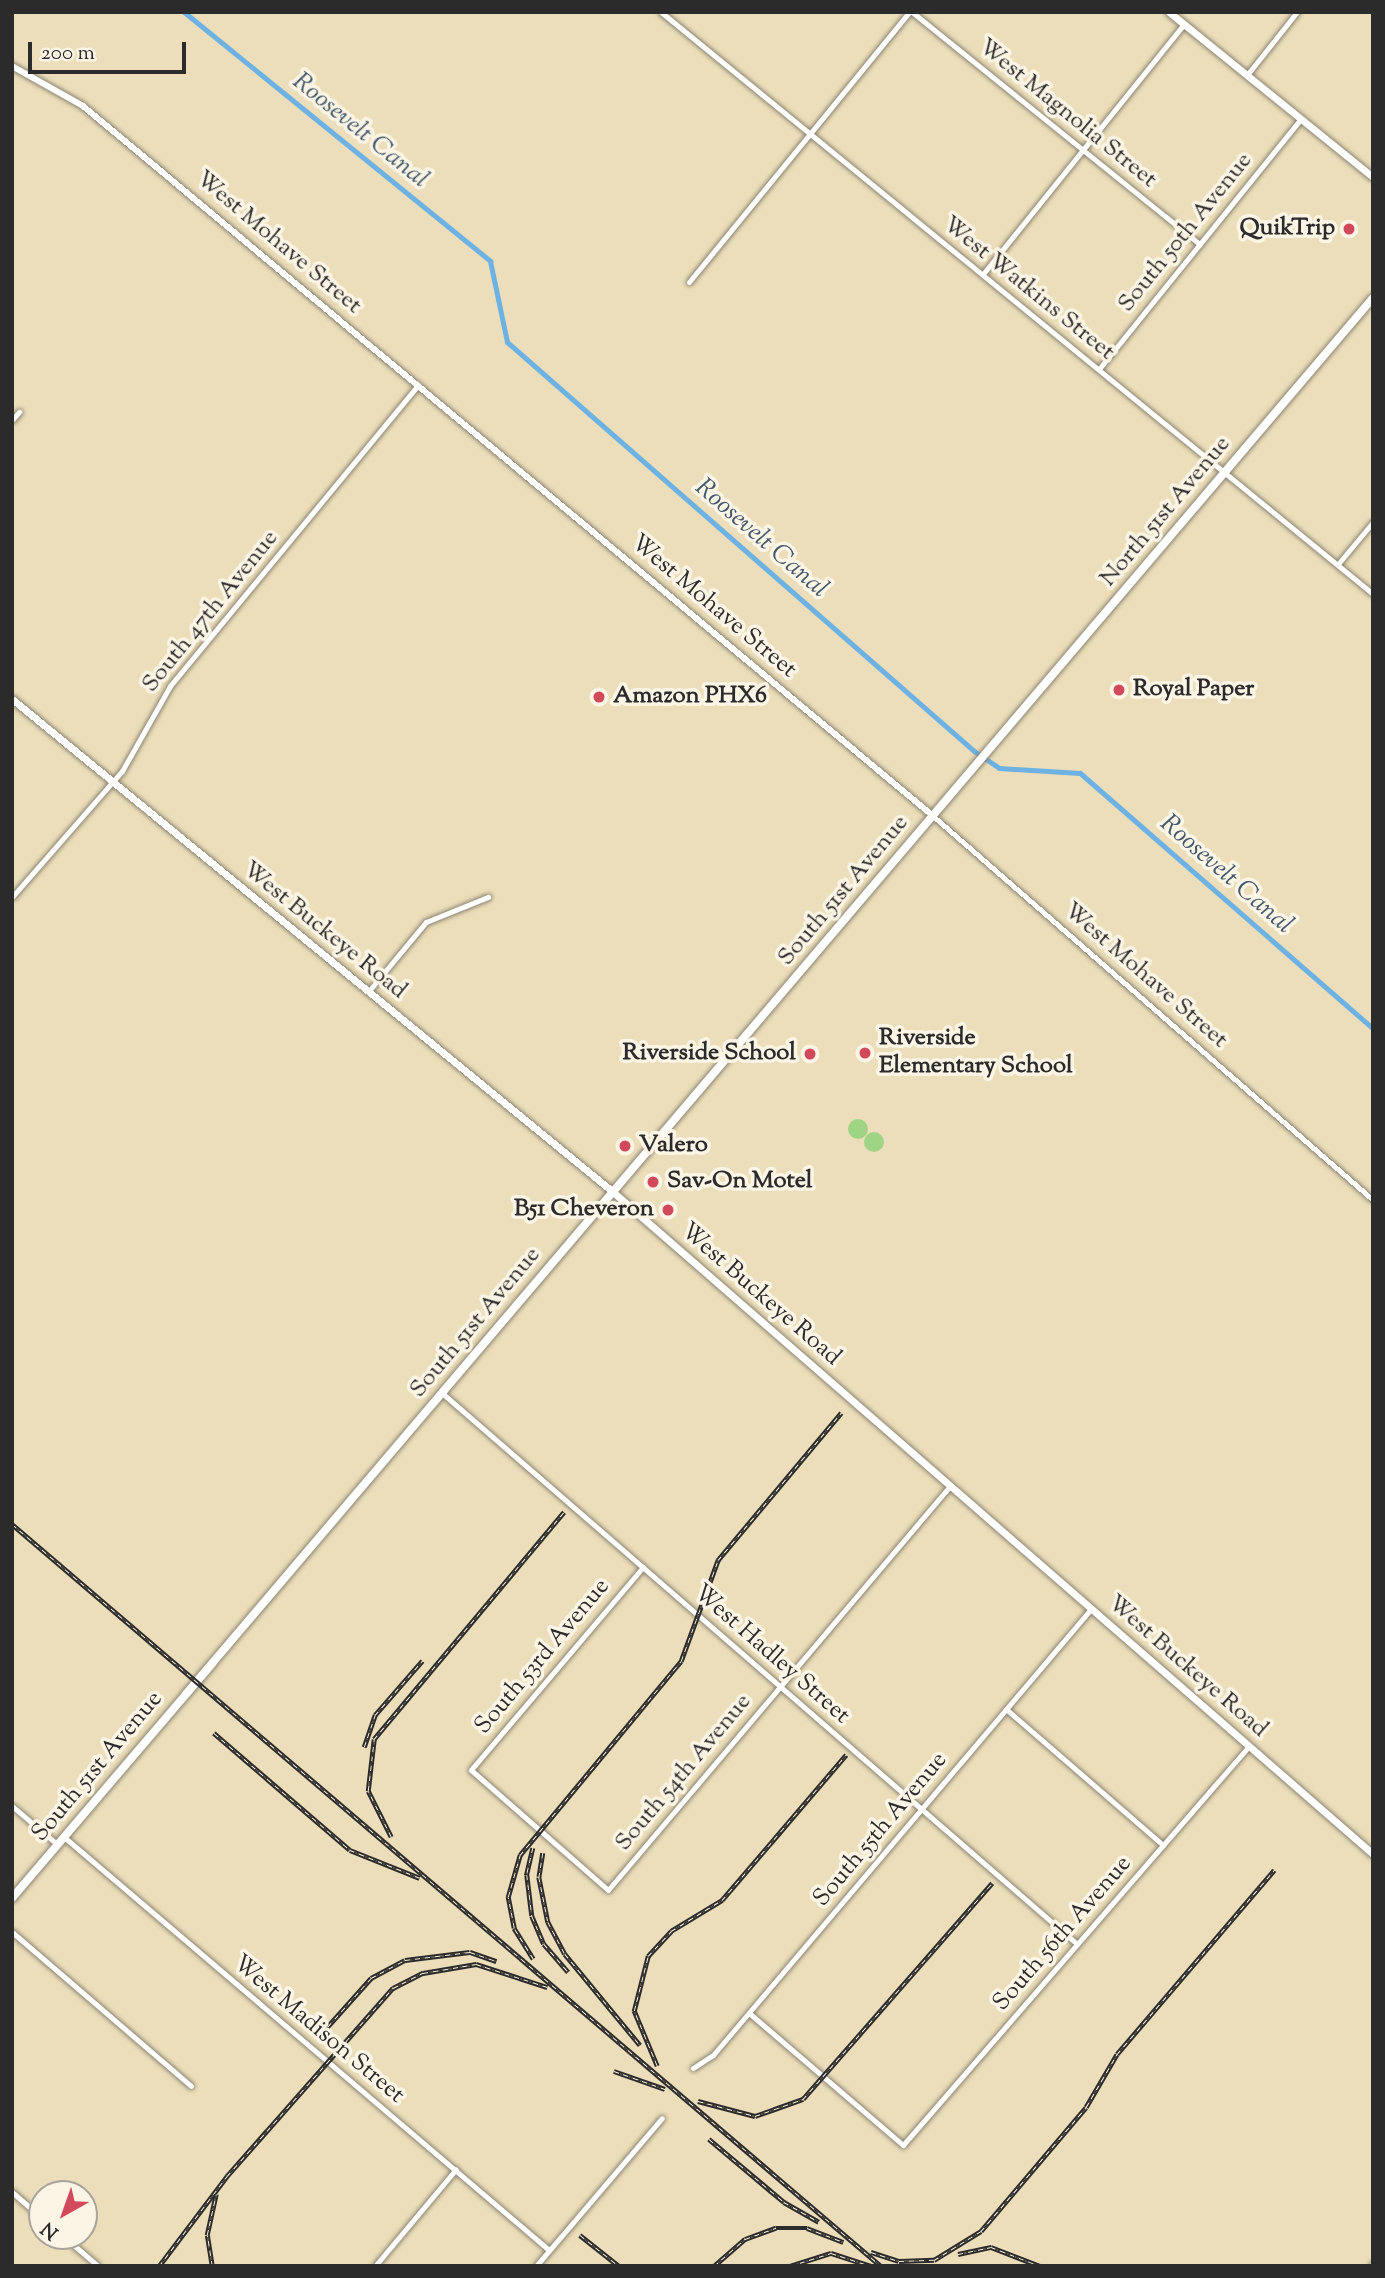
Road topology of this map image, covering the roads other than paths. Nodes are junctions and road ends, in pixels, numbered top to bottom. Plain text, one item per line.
1 (661, 12) edge
2 (910, 12) edge
3 (1169, 12) edge
4 (1297, 12) edge
5 (1184, 24) junction
6 (12, 66) edge
7 (1247, 75) junction
8 (1301, 119) junction
9 (809, 133) junction
10 (1083, 150) junction
11 (1373, 177) edge
12 (1200, 244) junction
13 (983, 274) junction
14 (689, 282) dead end
15 (1373, 298) edge
16 (1099, 369) junction
17 (418, 385) junction
18 (19, 412) dead end
19 (12, 420) edge
20 (1224, 473) junction
21 (1373, 522) edge
22 (1338, 564) junction
23 (1373, 594) edge
24 (12, 699) edge
25 (988, 750) joint
26 (113, 782) junction
27 (933, 816) junction
28 (12, 897) edge
29 (488, 897) dead end
30 (368, 992) junction
31 (613, 1192) junction
32 (1373, 1200) edge
33 (442, 1393) junction
34 (950, 1486) junction
35 (643, 1567) junction
36 (1091, 1609) junction
37 (779, 1686) junction
38 (1006, 1709) junction
39 (1249, 1746) junction
40 (12, 1806) edge
41 (923, 1809) junction
42 (61, 1841) junction
43 (1163, 1845) junction
44 (1373, 1854) edge
45 (608, 1890) joint
46 (12, 1898) edge
47 (12, 1932) edge
48 (1077, 1944) junction
49 (749, 2013) junction
50 (693, 2068) dead end
51 (191, 2086) dead end
52 (662, 2118) dead end
53 (456, 2169) junction
54 (12, 2192) edge
55 (28, 2206) edge
56 (80, 2250) edge
57 (549, 2250) junction
58 (98, 2266) edge
59 (375, 2266) edge
60 (536, 2266) edge

1 - 9 street, West Watkins Street
2 - 9 street
2 - 10 street, West Magnolia Street
3 - 5 main road
4 - 7 street
5 - 7 main road
5 - 10 street
6 - 17 street, West Mohave Street
7 - 8 main road
8 - 11 main road
8 - 12 street, South 50th Avenue
9 - 13 street, West Watkins Street
9 - 14 street
10 - 12 street, West Magnolia Street
10 - 13 street
12 - 16 street, South 50th Avenue
13 - 16 street, West Watkins Street
15 - 20 main road, North 51st Avenue
16 - 20 street, West Watkins Street
17 - 26 street, South 47th Avenue
17 - 27 street, West Mohave Street
18 - 19 street
20 - 22 street, West Watkins Street
20 - 25 main road, North 51st Avenue
21 - 22 street
22 - 23 street, West Watkins Street
24 - 26 main road, West Buckeye Road
25 - 27 main road, South 51st Avenue
26 - 28 street, South 47th Avenue
26 - 30 main road, West Buckeye Road
27 - 31 main road, South 51st Avenue
27 - 32 street, West Mohave Street
29 - 30 street
30 - 31 main road, West Buckeye Road
31 - 33 main road, South 51st Avenue
31 - 34 main road, West Buckeye Road
33 - 35 street, West Hadley Street
33 - 42 main road, South 51st Avenue
34 - 36 main road, West Buckeye Road
34 - 37 street, South 54th Avenue
35 - 37 street, West Hadley Street
35 - 45 street, South 53rd Avenue
36 - 38 street, South 55th Avenue
36 - 39 main road, West Buckeye Road
37 - 41 street, West Hadley Street
37 - 45 street, South 54th Avenue
38 - 41 street, South 55th Avenue
38 - 43 street
39 - 43 street, South 56th Avenue
39 - 44 main road, West Buckeye Road
40 - 42 street, West Madison Street
41 - 48 street, West Hadley Street
41 - 49 street, South 55th Avenue
42 - 46 main road, South 51st Avenue
42 - 53 street, West Madison Street
43 - 48 street, South 56th Avenue
47 - 51 street
48 - 49 street, South 56th Avenue
49 - 50 street, South 55th Avenue
52 - 57 street
53 - 57 street, West Madison Street
53 - 59 street
54 - 55 street
56 - 58 street
57 - 60 street

